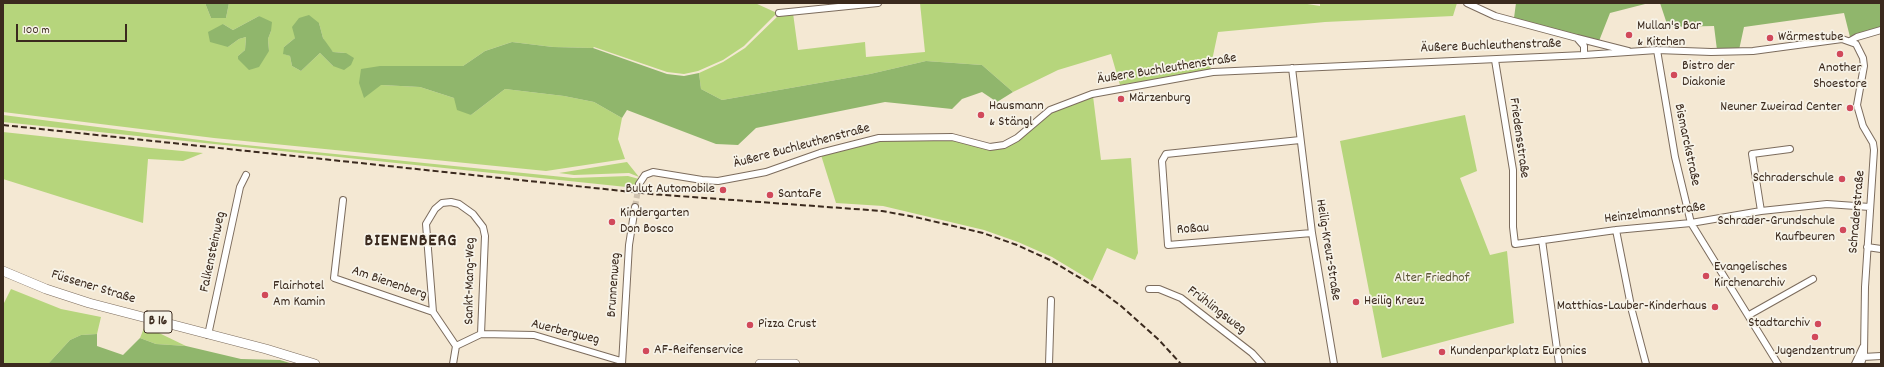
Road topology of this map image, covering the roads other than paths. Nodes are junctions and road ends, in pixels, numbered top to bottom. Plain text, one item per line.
1 (878, 3) edge
2 (1467, 3) edge
3 (779, 13) dead end
4 (1881, 30) edge
5 (1577, 38) junction
6 (1850, 41) junction
7 (1656, 50) junction
8 (1633, 52) junction
9 (1584, 55) junction
10 (1495, 60) junction
11 (1292, 68) junction
12 (1300, 140) junction
13 (1790, 149) dead end
14 (246, 175) dead end
15 (639, 184) tunnel mouth
16 (343, 200) dead end
17 (1870, 207) junction
18 (635, 208) tunnel mouth
19 (1762, 212) junction
20 (1691, 223) junction
21 (1616, 230) junction
22 (1312, 233) junction
23 (1542, 240) junction
24 (1515, 244) joint
25 (1867, 248) junction
26 (1881, 249) edge
27 (3, 271) edge
28 (1813, 279) dead end
29 (1149, 289) dead end
30 (1051, 300) dead end
31 (432, 312) junction
32 (1749, 315) junction
33 (481, 334) junction
34 (208, 335) junction
35 (456, 346) junction
36 (1863, 347) junction
37 (1881, 356) edge
38 (1863, 357) junction
39 (621, 362) edge
40 (315, 364) edge
41 (453, 364) edge
42 (760, 364) edge
43 (795, 364) edge
44 (1049, 364) edge
45 (1262, 364) edge
46 (1334, 364) edge
47 (1558, 364) edge
48 (1646, 364) edge
49 (1778, 364) edge
50 (1856, 364) edge
51 (1861, 364) edge

1 - 3 street
2 - 5 street
4 - 6 street
5 - 8 street
5 - 9 street
6 - 7 street, Äußere Buchleuthenstraße
6 - 17 street, Schraderstraße
7 - 8 street, Äußere Buchleuthenstraße
7 - 20 street, Bismarckstraße
8 - 9 street, Äußere Buchleuthenstraße
9 - 10 street, Äußere Buchleuthenstraße
10 - 11 street, Äußere Buchleuthenstraße
10 - 24 street, Friedensstraße
11 - 12 street, Heilig-Kreuz-Straße
11 - 15 street, Äußere Buchleuthenstraße
12 - 22 street, Heilig-Kreuz-Straße
12 - 22 street, Roßau
13 - 19 street
14 - 34 street, Falkensteinweg
16 - 31 street, Am Bienenberg
17 - 19 street, Heinzelmannstraße
17 - 25 street, Schraderstraße
18 - 39 street, Brunnenweg
19 - 20 street, Heinzelmannstraße
20 - 21 street, Heinzelmannstraße
20 - 32 street, Bismarckstraße
21 - 23 street, Heinzelmannstraße
21 - 48 street
22 - 46 street, Heilig-Kreuz-Straße
23 - 24 street, Heinzelmannstraße
23 - 47 street
25 - 26 street
25 - 36 street, Schraderstraße
27 - 34 main road, Füssener Straße / B 16
28 - 32 street
29 - 45 street, Frühlingsweg
30 - 44 street
31 - 33 street, Sankt-Mang-Weg
31 - 35 street, Am Bienenberg
32 - 49 street, Bismarckstraße
33 - 35 street, Auerbergweg
33 - 39 street, Auerbergweg
34 - 40 main road, Füssener Straße / B 16
35 - 41 street
36 - 38 street, Schraderstraße
36 - 50 street, Schraderstraße
37 - 38 street
38 - 51 street, Schraderstraße
42 - 43 main road

